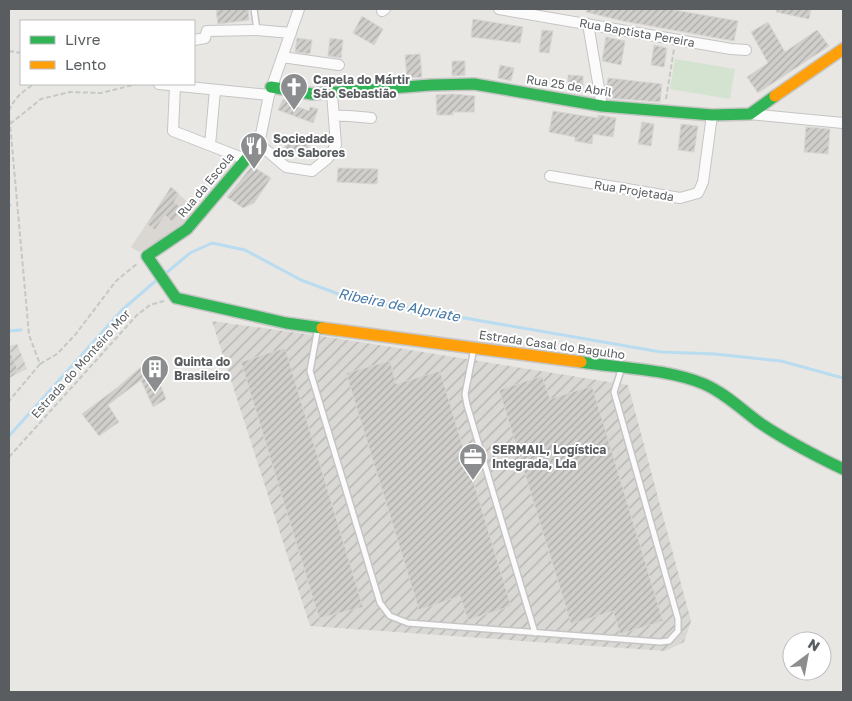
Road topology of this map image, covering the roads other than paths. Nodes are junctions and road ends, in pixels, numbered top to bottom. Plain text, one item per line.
1 (254, 9) edge
2 (299, 9) edge
3 (499, 9) edge
4 (588, 24) junction
5 (257, 30) junction
6 (291, 33) junction
7 (195, 40) edge
8 (843, 49) edge
9 (746, 50) dead end
10 (282, 57) junction
11 (339, 65) dead end
12 (167, 85) edge
13 (175, 86) junction
14 (215, 90) junction
15 (270, 91) junction
16 (332, 93) junction
17 (602, 106) junction
18 (750, 114) junction
19 (334, 116) junction
20 (712, 116) junction
21 (371, 118) dead end
22 (843, 123) edge
23 (259, 144) junction
24 (210, 145) junction
25 (245, 159) junction
26 (550, 176) dead end
27 (176, 298) joint
28 (318, 327) junction
29 (474, 348) junction
30 (621, 368) junction
31 (843, 469) edge
32 (536, 633) junction

1 - 5 lane
2 - 6 street
3 - 4 street, Rua Baptista Pereira
4 - 9 street, Rua Baptista Pereira
4 - 17 street
5 - 6 street
5 - 7 street
6 - 10 street
8 - 18 street
10 - 11 street
10 - 15 street
12 - 13 street
13 - 14 street
13 - 24 street
14 - 15 street
14 - 24 street
15 - 16 street, Rua 25 de Abril
15 - 23 street
16 - 17 street, Rua 25 de Abril
16 - 19 street
17 - 20 street, Rua 25 de Abril
18 - 20 street, Rua 25 de Abril
18 - 22 street
19 - 21 street
19 - 23 street
20 - 26 street, Rua Projetada
23 - 25 street, Rua da Escola
24 - 25 street
25 - 27 street, Rua da Escola
27 - 28 street, Estrada Casal do Bagulho
28 - 29 street, Estrada Casal do Bagulho
28 - 32 lane
29 - 30 street, Estrada Casal do Bagulho
29 - 32 lane
30 - 31 street, Estrada Casal do Bagulho
30 - 32 lane

